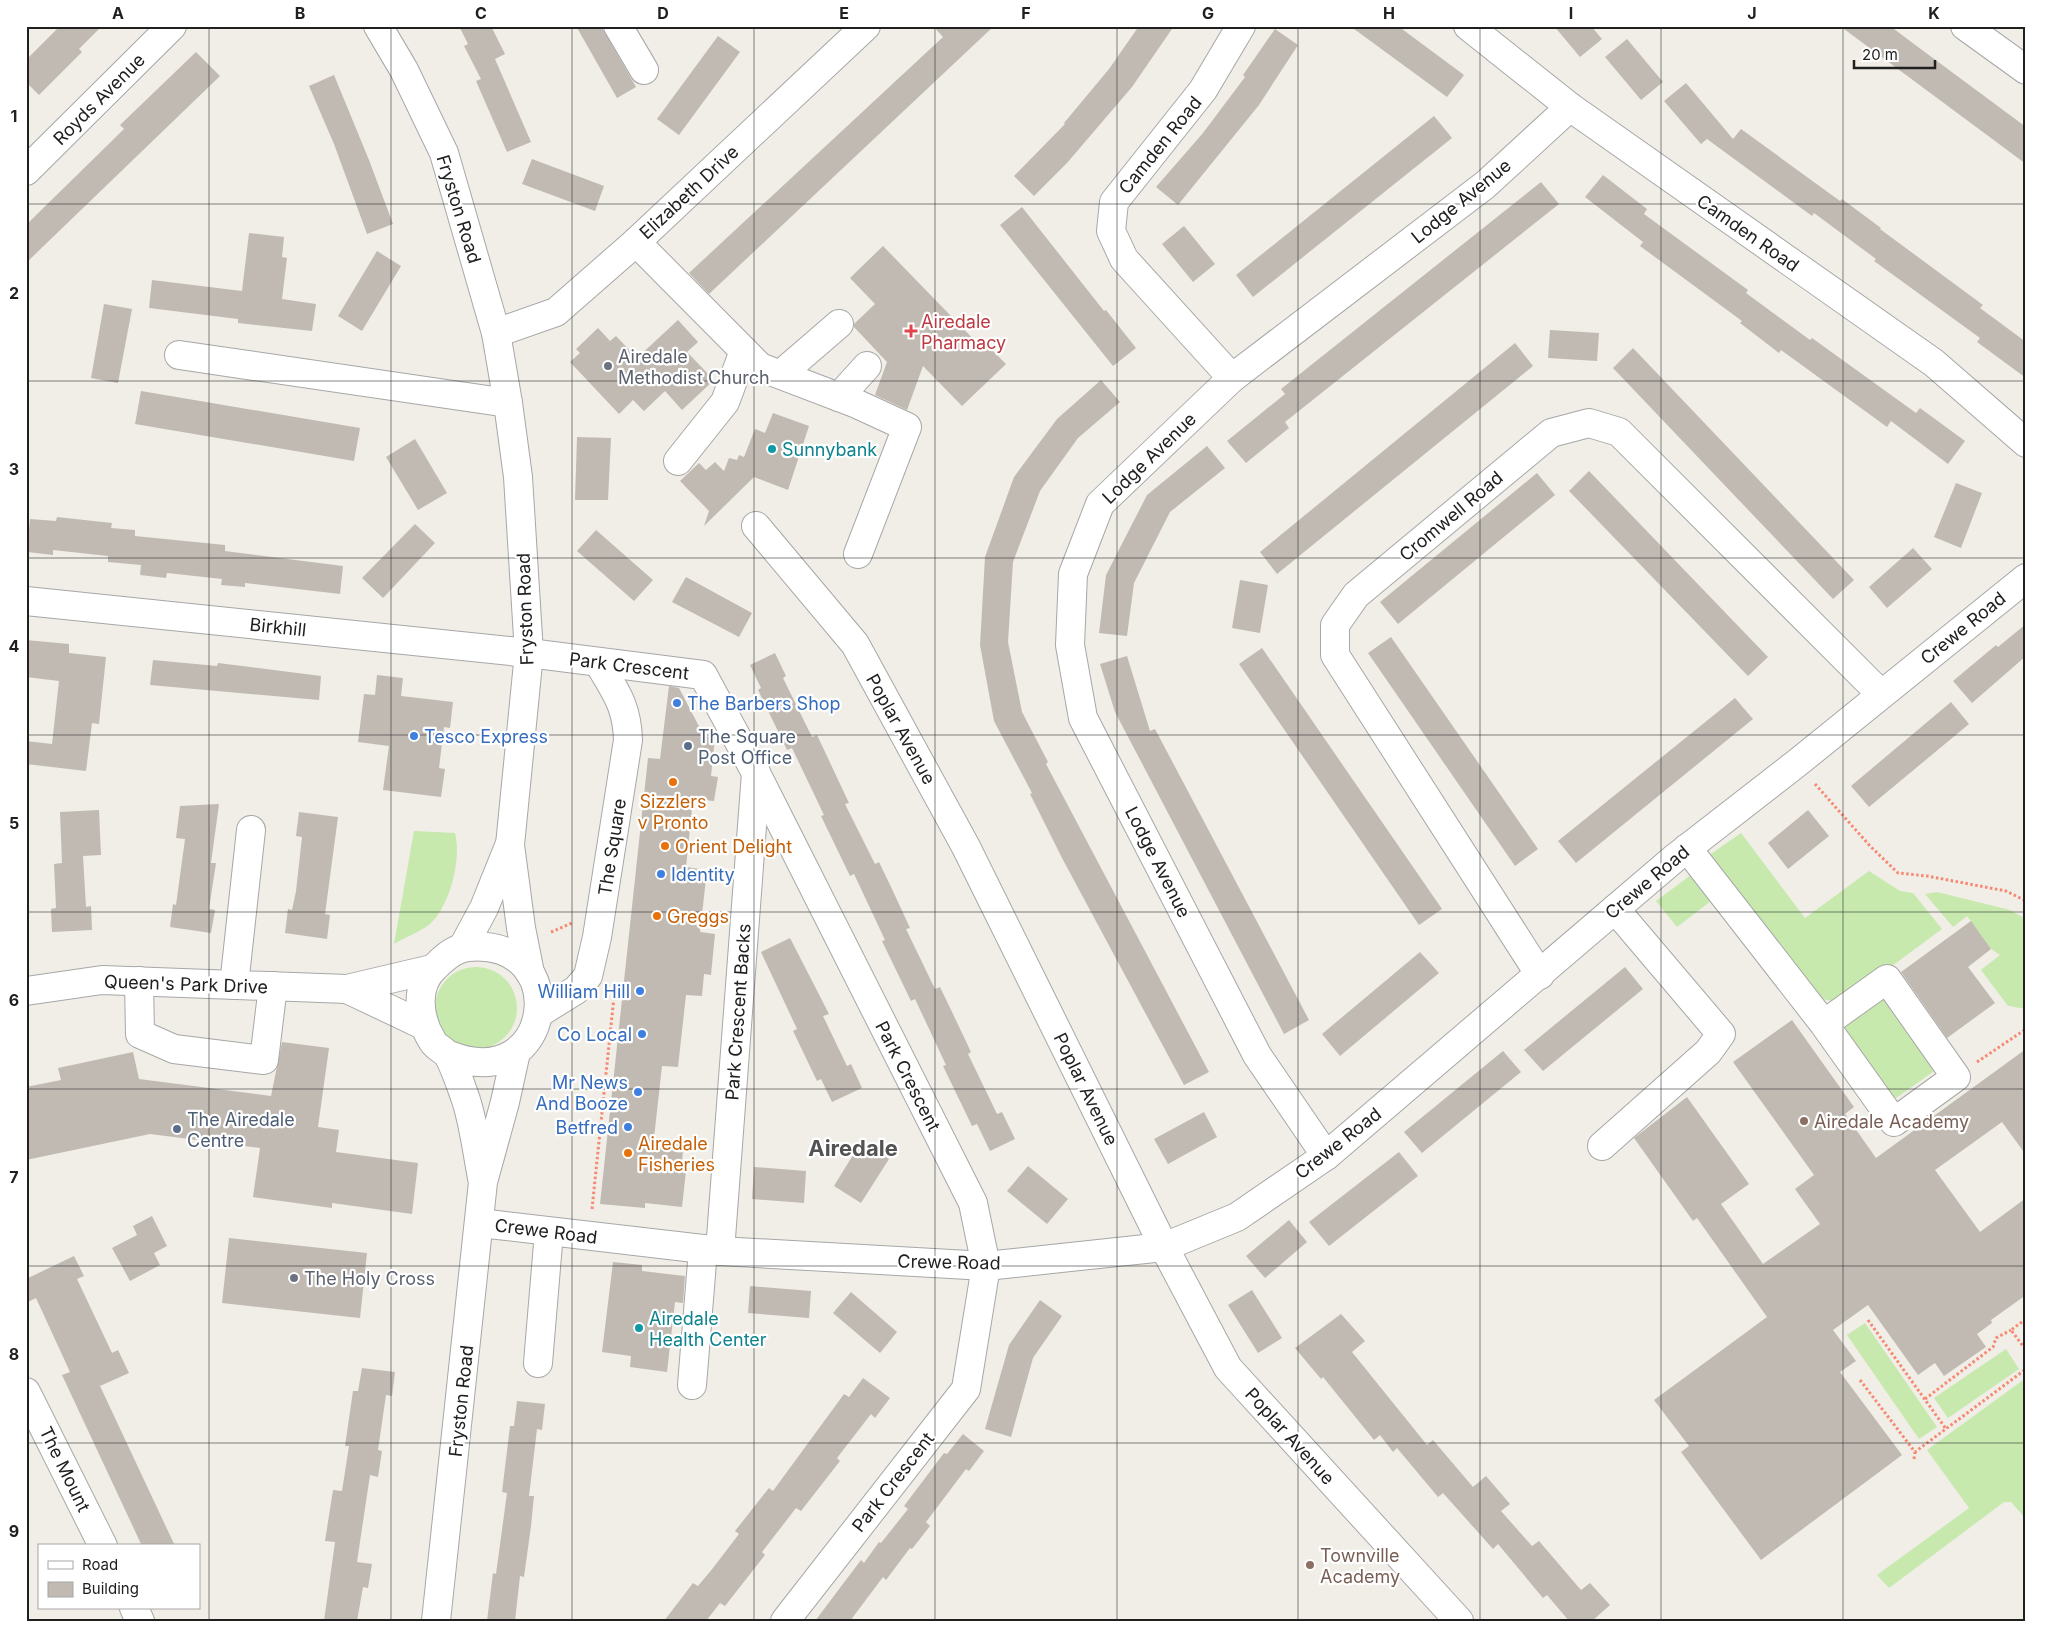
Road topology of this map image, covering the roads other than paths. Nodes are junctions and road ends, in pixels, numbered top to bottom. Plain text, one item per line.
1 (172, 26) edge
2 (378, 26) edge
3 (618, 26) edge
4 (1241, 26) edge
5 (1468, 26) edge
6 (1965, 26) edge
7 (850, 32) edge
8 (644, 70) dead end
9 (2026, 70) edge
10 (1570, 107) junction
11 (26, 171) edge
12 (636, 242) junction
13 (839, 324) dead end
14 (496, 333) junction
15 (744, 350) junction
16 (179, 355) dead end
17 (867, 366) dead end
18 (781, 374) junction
19 (1232, 378) junction
20 (848, 400) junction
21 (508, 403) junction
22 (2026, 443) edge
23 (678, 461) dead end
24 (756, 526) dead end
25 (858, 554) dead end
26 (2026, 578) edge
27 (26, 601) edge
28 (529, 653) junction
29 (598, 662) junction
30 (1881, 694) junction
31 (756, 773) junction
32 (251, 830) dead end
33 (510, 845) junction
34 (1687, 848) junction
35 (1615, 909) junction
36 (463, 947) junction
37 (432, 969) junction
38 (530, 973) junction
39 (1540, 975) junction
40 (139, 982) junction
41 (234, 985) junction
42 (273, 986) junction
43 (347, 989) junction
44 (26, 991) edge
45 (539, 1012) junction
46 (423, 1024) junction
47 (1824, 1024) junction
48 (516, 1052) junction
49 (448, 1055) junction
50 (1602, 1146) dead end
51 (1326, 1156) junction
52 (483, 1182) junction
53 (480, 1223) junction
54 (549, 1232) junction
55 (1164, 1247) junction
56 (712, 1250) junction
57 (986, 1266) junction
58 (538, 1363) dead end
59 (692, 1385) dead end
60 (26, 1392) edge
61 (102, 1544) edge
62 (436, 1621) edge
63 (785, 1621) edge
64 (1459, 1621) edge

1 - 11 street, Royds Avenue
2 - 14 street, Fryston Road
3 - 8 street
4 - 19 street, Camden Road
5 - 10 street, Camden Road
6 - 9 street
7 - 12 street, Elizabeth Drive
10 - 19 street, Lodge Avenue
10 - 22 street, Camden Road
12 - 14 street, Elizabeth Drive
12 - 15 street
13 - 18 street
14 - 21 street, Fryston Road
15 - 18 street
15 - 23 street
16 - 21 street
17 - 20 street
18 - 20 street
19 - 51 street, Lodge Avenue
20 - 25 street
21 - 28 street, Fryston Road
24 - 55 street, Poplar Avenue
26 - 30 street, Crewe Road
27 - 28 street, Birkhill
28 - 29 street, Park Crescent
28 - 33 street, Fryston Road
29 - 31 street, Park Crescent
29 - 45 street, The Square
30 - 34 street, Crewe Road
30 - 39 street, Cromwell Road
31 - 56 street, Park Crescent Backs
31 - 57 street, Park Crescent
32 - 41 street
33 - 36 street, Fryston Road
33 - 38 street, Fryston Road
34 - 35 street, Crewe Road
34 - 47 street
35 - 39 street, Crewe Road
35 - 50 street
36 - 37 street, Fryston Road
36 - 38 street, Fryston Road
37 - 43 street, Queen's Park Drive
37 - 46 street, Fryston Road
38 - 45 street, Fryston Road
39 - 51 street, Crewe Road
40 - 41 street, Queen's Park Drive
40 - 42 street
40 - 44 street, Queen's Park Drive
41 - 42 street, Queen's Park Drive
42 - 43 street, Queen's Park Drive
43 - 46 street, Queen's Park Drive
45 - 48 street, Fryston Road
46 - 49 street, Fryston Road
47 - 47 street
48 - 49 street, Fryston Road
48 - 52 street, Fryston Road
49 - 52 street, Fryston Road
51 - 55 street, Crewe Road
52 - 53 street, Fryston Road
53 - 54 street, Crewe Road
53 - 62 street, Fryston Road
54 - 56 street, Crewe Road
54 - 58 street
55 - 57 street, Crewe Road
55 - 64 street, Poplar Avenue
56 - 57 street, Crewe Road
56 - 59 street, Park Crescent Backs
57 - 63 street, Park Crescent
60 - 61 street, The Mount

